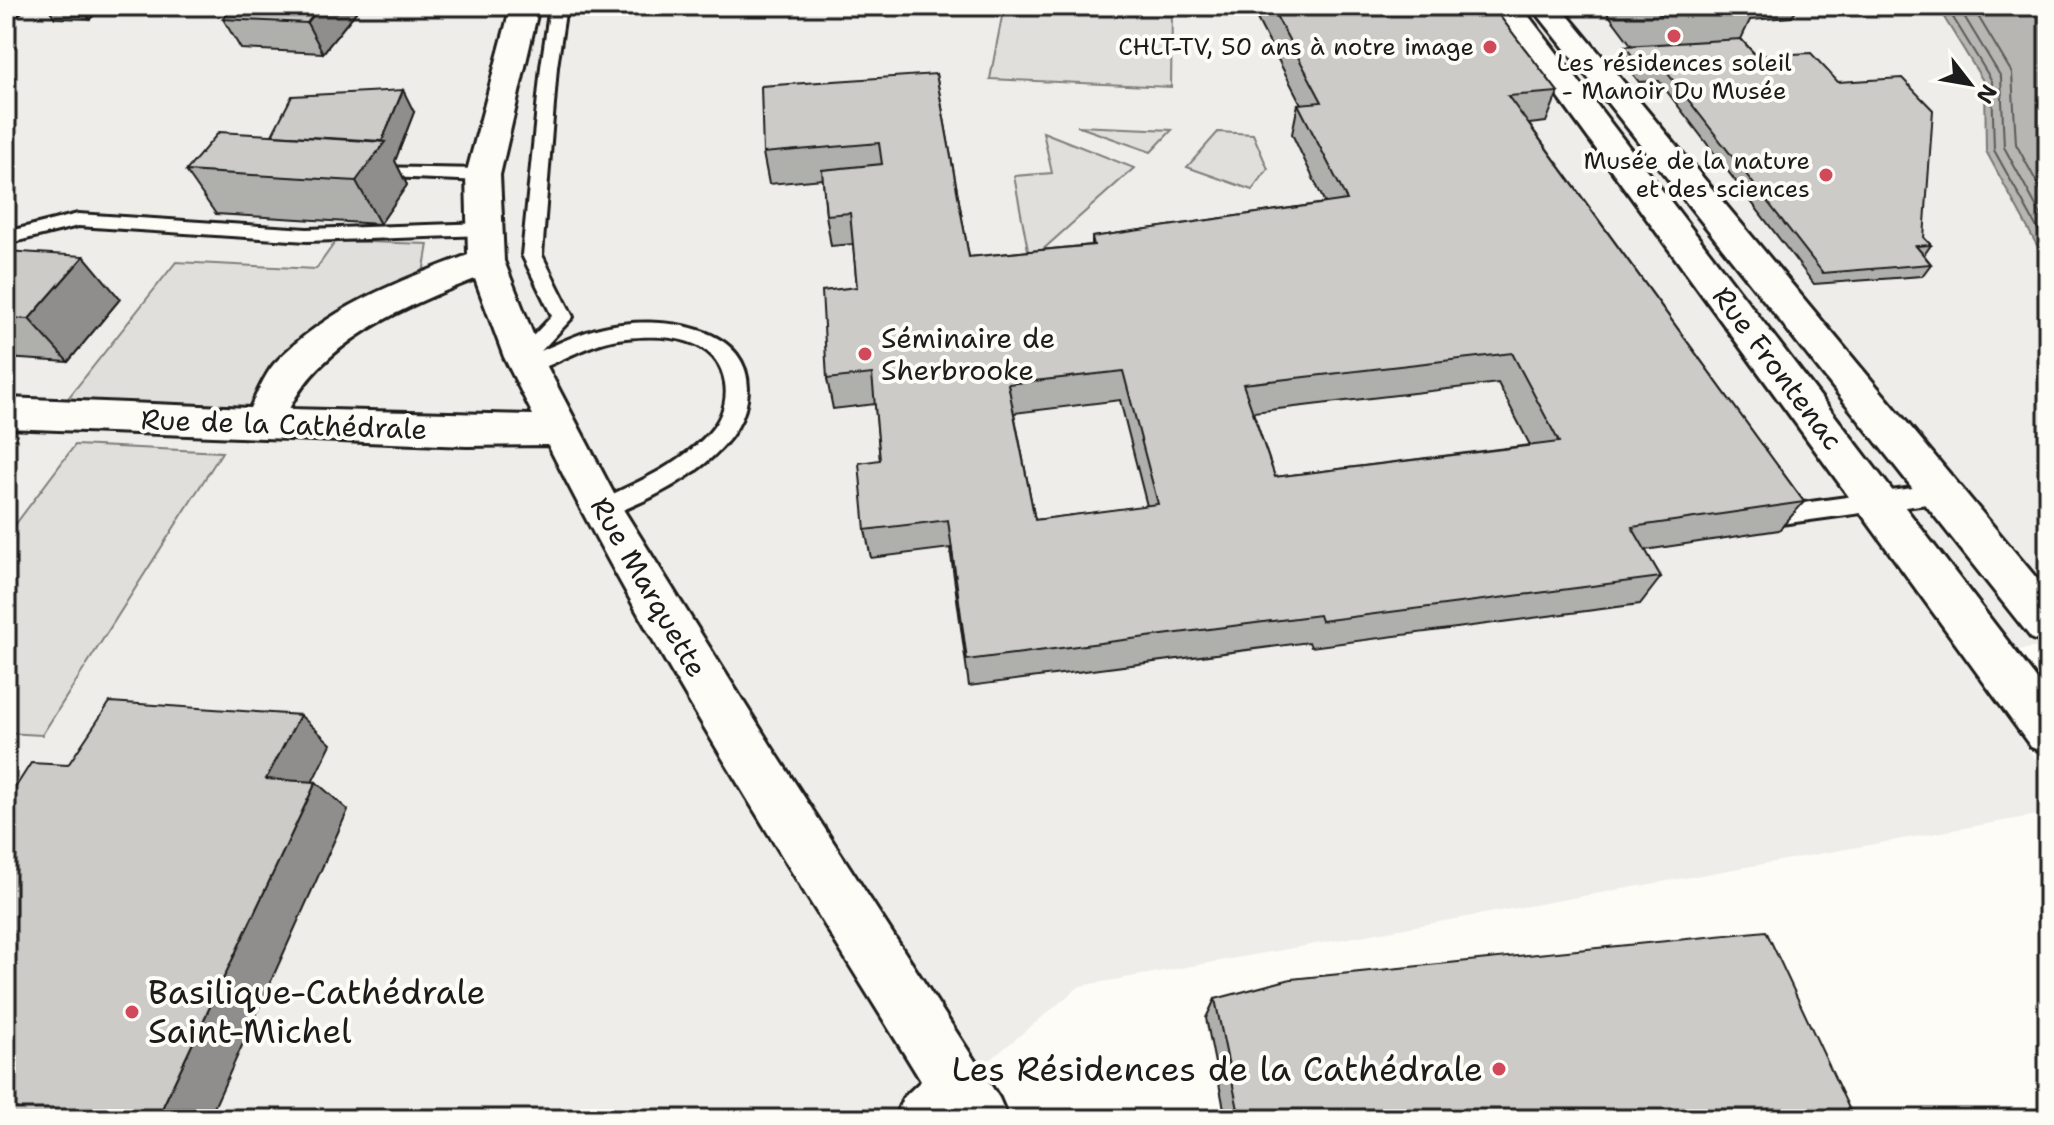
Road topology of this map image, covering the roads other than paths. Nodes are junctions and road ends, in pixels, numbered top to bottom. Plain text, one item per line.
1 (525, 6) edge
2 (558, 6) edge
3 (1506, 6) edge
4 (1545, 6) edge
5 (356, 172) edge
6 (483, 175) junction
7 (6, 238) edge
8 (486, 245) junction
9 (525, 362) junction
10 (6, 413) edge
11 (262, 423) junction
12 (563, 430) junction
13 (1942, 493) junction
14 (1879, 502) junction
15 (601, 509) junction
16 (1781, 515) edge
17 (2048, 625) edge
18 (2048, 732) edge
19 (952, 1109) edge

1 - 6 street, Rue Marquette
2 - 9 lane
3 - 14 street, Rue Frontenac
4 - 13 street, Rue Frontenac
5 - 6 lane
6 - 8 street, Rue Marquette
7 - 8 lane
8 - 9 street, Rue Marquette
8 - 11 street
9 - 12 street, Rue Marquette
9 - 15 lane
10 - 11 street, Rue de la Cathédrale
11 - 12 street, Rue de la Cathédrale
12 - 15 street, Rue Marquette
13 - 14 lane
13 - 17 street, Rue Frontenac
14 - 16 lane
14 - 18 street, Rue Frontenac
15 - 19 street, Rue Marquette

